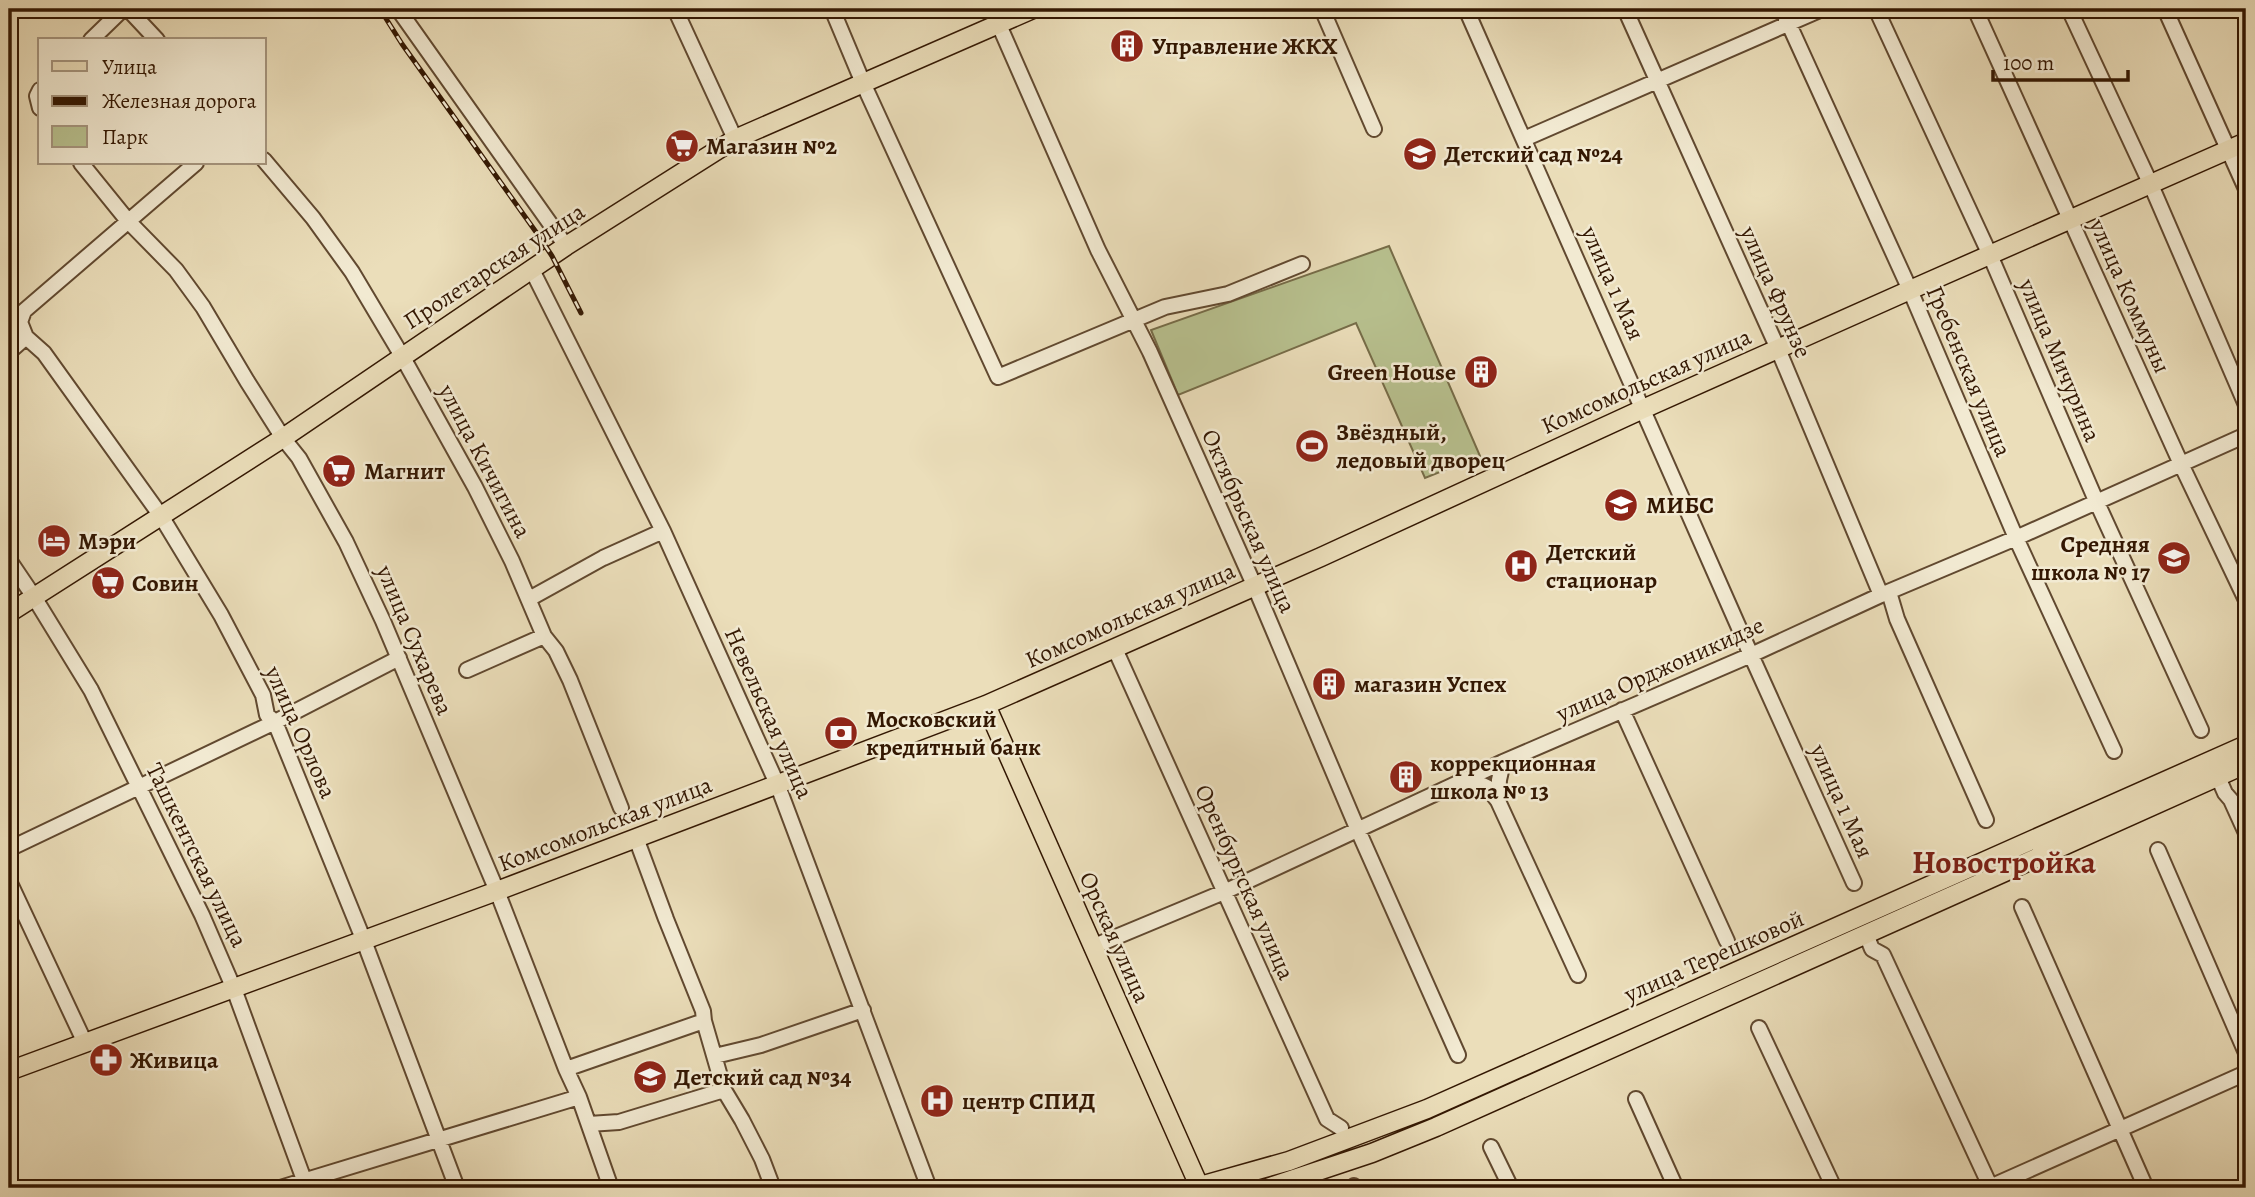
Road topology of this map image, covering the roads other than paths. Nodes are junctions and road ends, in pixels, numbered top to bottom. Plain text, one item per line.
1 (126, 9) edge
2 (398, 9) edge
3 (675, 9) edge
4 (832, 9) edge
5 (1032, 9) edge
6 (1322, 9) edge
7 (1466, 9) edge
8 (1625, 9) edge
9 (1782, 9) edge
10 (1822, 9) edge
11 (1877, 9) edge
12 (1976, 9) edge
13 (2069, 9) edge
14 (2165, 9) edge
15 (995, 16) edge
16 (1788, 23) junction
17 (92, 38) edge
18 (155, 38) edge
19 (1657, 80) junction
20 (863, 83) junction
21 (1374, 129) dead end
22 (735, 139) junction
23 (1524, 139) junction
24 (2246, 142) edge
25 (2229, 150) junction
26 (266, 162) edge
27 (82, 164) edge
28 (195, 164) edge
29 (2151, 185) junction
30 (2246, 188) edge
31 (2070, 219) junction
32 (128, 221) junction
33 (566, 246) junction
34 (1990, 255) junction
35 (1302, 264) dead end
36 (532, 270) junction
37 (1910, 290) junction
38 (1135, 321) junction
39 (26, 337) junction
40 (1778, 349) junction
41 (9, 352) edge
42 (402, 356) junction
43 (2246, 405) edge
44 (1643, 409) junction
45 (2246, 435) edge
46 (284, 438) junction
47 (2182, 464) junction
48 (2096, 502) junction
49 (161, 516) junction
50 (663, 531) junction
51 (2016, 538) junction
52 (9, 560) edge
53 (1255, 587) junction
54 (1884, 594) junction
55 (34, 597) junction
56 (529, 599) junction
57 (2246, 600) edge
58 (9, 613) edge
59 (544, 636) junction
60 (1115, 649) junction
61 (1751, 655) junction
62 (399, 658) junction
63 (467, 670) dead end
64 (986, 705) junction
65 (1622, 710) junction
66 (275, 722) junction
67 (2201, 730) dead end
68 (2246, 745) edge
69 (2114, 751) dead end
70 (1503, 762) junction
71 (2246, 764) edge
72 (2217, 777) junction
73 (1468, 778) junction
74 (778, 786) junction
75 (139, 787) junction
76 (1498, 801) junction
77 (621, 808) dead end
78 (1986, 820) dead end
79 (1357, 828) junction
80 (2246, 833) edge
81 (636, 838) junction
82 (9, 849) edge
83 (2158, 850) dead end
84 (9, 881) edge
85 (1854, 883) dead end
86 (497, 891) junction
87 (1224, 892) junction
88 (2022, 907) dead end
89 (1866, 934) junction
90 (364, 941) junction
91 (1727, 941) dead end
92 (1093, 947) junction
93 (1578, 975) dead end
94 (234, 989) junction
95 (863, 1010) junction
96 (704, 1021) junction
97 (1759, 1028) dead end
98 (85, 1043) junction
99 (2246, 1053) edge
100 (1458, 1055) dead end
101 (715, 1056) junction
102 (566, 1069) junction
103 (9, 1072) edge
104 (2246, 1073) edge
105 (724, 1090) junction
106 (579, 1097) junction
107 (1636, 1099) dead end
108 (589, 1124) junction
109 (1341, 1128) dead end
110 (2120, 1128) junction
111 (439, 1140) junction
112 (1491, 1147) dead end
113 (306, 1184) edge
114 (280, 1188) edge
115 (457, 1188) edge
116 (611, 1188) edge
117 (773, 1188) edge
118 (929, 1188) edge
119 (1197, 1188) edge
120 (1267, 1188) edge
121 (1511, 1188) edge
122 (1676, 1188) edge
123 (1834, 1188) edge
124 (1990, 1188) edge
125 (2146, 1188) edge

1 - 17 street
1 - 18 street
2 - 33 street
3 - 22 street
4 - 20 street
5 - 15 main road, Пролетарская улица
6 - 21 street
7 - 23 street, улица 1 Мая
8 - 19 street, улица Фрунзе
9 - 16 street, Гребенская улица
10 - 16 street
11 - 34 street, улица Мичурина
12 - 31 street, улица Коммуны
13 - 29 street
14 - 25 street
15 - 20 main road, Пролетарская улица
15 - 38 street, Октябрьская улица
16 - 19 street
16 - 37 street, Гребенская улица
19 - 23 street
19 - 40 street, улица Фрунзе
20 - 22 main road, Пролетарская улица
20 - 38 street
22 - 33 main road, Пролетарская улица
23 - 44 street, улица 1 Мая
24 - 25 main road, Комсомольская улица
25 - 29 main road, Комсомольская улица
25 - 30 street
26 - 42 street, улица Кичигина
27 - 32 street, улица Сухарева
28 - 32 street
29 - 31 main road, Комсомольская улица
29 - 43 street
31 - 34 main road, Комсомольская улица
31 - 47 street, улица Коммуны
32 - 39 street
32 - 46 street, улица Сухарева
33 - 36 main road, Пролетарская улица
34 - 37 main road, Комсомольская улица
34 - 48 street, улица Мичурина
35 - 38 street
36 - 42 main road, Пролетарская улица
36 - 50 street, Невельская улица
37 - 40 main road, Комсомольская улица
37 - 51 street, Гребенская улица
38 - 53 street, Октябрьская улица
39 - 41 street
39 - 49 street, улица Орлова
40 - 44 main road, Комсомольская улица
40 - 54 street, улица Фрунзе
42 - 46 main road, Пролетарская улица
42 - 56 street, улица Кичигина
44 - 53 main road, Комсомольская улица
44 - 61 street, улица 1 Мая
45 - 47 street, улица Орджоникидзе
46 - 49 main road, Пролетарская улица
46 - 62 street, улица Сухарева
47 - 48 street, улица Орджоникидзе
47 - 57 street, улица Коммуны
48 - 51 street, улица Орджоникидзе
48 - 67 street, улица Мичурина
49 - 55 main road, Пролетарская улица
49 - 66 street, улица Орлова
50 - 56 street
50 - 74 street, Невельская улица
51 - 54 street, улица Орджоникидзе
51 - 69 street, Гребенская улица
52 - 55 street, Ташкентская улица
53 - 60 main road, Комсомольская улица
53 - 79 street, Октябрьская улица
54 - 61 street, улица Орджоникидзе
54 - 78 street, улица Фрунзе
55 - 58 main road, Пролетарская улица
55 - 75 street, Ташкентская улица
56 - 59 street, улица Кичигина
59 - 63 street
59 - 77 street, улица Кичигина
60 - 64 main road, Комсомольская улица
60 - 87 street, Оренбургская улица
61 - 65 street, улица Орджоникидзе
61 - 85 street, улица 1 Мая
62 - 66 street
62 - 86 street, улица Сухарева
64 - 74 main road, Комсомольская улица
64 - 92 main road, Орская улица
65 - 70 street, улица Орджоникидзе
65 - 91 street
66 - 75 street
66 - 90 street, улица Орлова
68 - 119 main road, улица Терешковой
70 - 73 street, улица Орджоникидзе
70 - 76 street
71 - 72 main road, улица Терешковой
72 - 80 street
72 - 89 main road, улица Терешковой
73 - 76 street
73 - 79 street, улица Орджоникидзе
74 - 81 main road, Комсомольская улица
74 - 95 street, Невельская улица
75 - 82 street
75 - 94 street, Ташкентская улица
76 - 93 street
79 - 87 street, улица Орджоникидзе
79 - 100 street, Октябрьская улица
81 - 86 main road, Комсомольская улица
81 - 96 street
83 - 99 street
84 - 98 street
86 - 90 main road, Комсомольская улица
86 - 102 street, улица Сухарева
87 - 92 street, улица Орджоникидзе
87 - 109 street, Оренбургская улица
88 - 110 street
89 - 120 main road, улица Терешковой
89 - 124 street
90 - 94 main road, Комсомольская улица
90 - 111 street, улица Орлова
92 - 119 main road, Орская улица
94 - 98 main road, Комсомольская улица
94 - 113 street, Ташкентская улица
95 - 101 street
95 - 118 street, Невельская улица
96 - 101 street
96 - 102 street
97 - 123 street
98 - 103 main road, Комсомольская улица
101 - 105 street
102 - 106 street, улица Сухарева
104 - 110 street
105 - 108 street
105 - 117 street
106 - 108 street, улица Сухарева
106 - 111 street
107 - 122 street
108 - 116 street, улица Сухарева
110 - 124 street
110 - 125 street
111 - 113 street
111 - 115 street, улица Орлова
112 - 121 street
113 - 114 street

